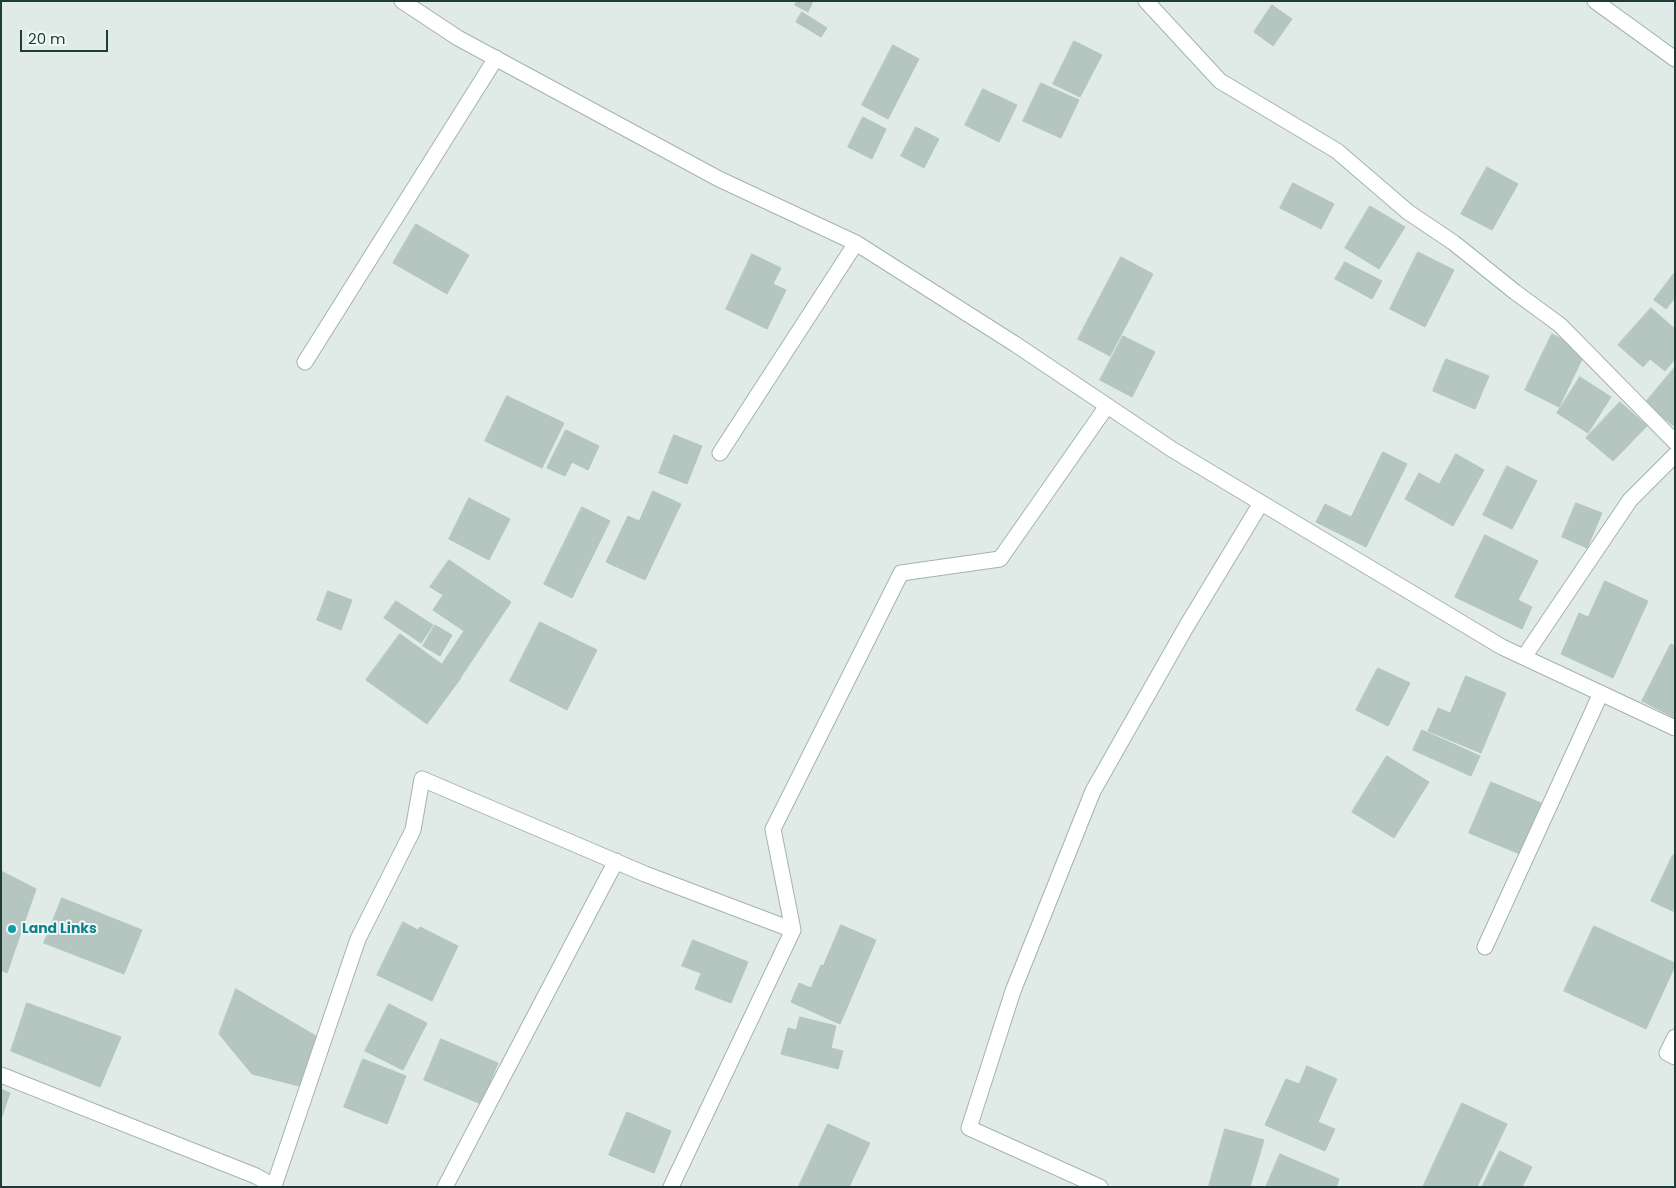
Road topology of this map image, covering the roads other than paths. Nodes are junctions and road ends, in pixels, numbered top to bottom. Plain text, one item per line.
1 (402, 1) edge
2 (1595, 1) edge
3 (1146, 2) edge
4 (496, 58) junction
5 (1675, 59) edge
6 (856, 243) junction
7 (305, 362) dead end
8 (1107, 406) junction
9 (1675, 442) edge
10 (720, 453) dead end
11 (1675, 455) edge
12 (1261, 503) junction
13 (1524, 657) junction
14 (1601, 693) junction
15 (1675, 728) edge
16 (616, 861) junction
17 (793, 930) junction
18 (1485, 947) dead end
19 (1675, 1038) edge
20 (1675, 1057) edge
21 (1, 1075) edge
22 (275, 1186) edge
23 (445, 1187) edge
24 (671, 1187) edge
25 (1100, 1187) edge

1 - 4 street
2 - 5 street
3 - 9 street
4 - 6 street
4 - 7 street
6 - 8 street
6 - 10 street
8 - 12 street
8 - 17 street
11 - 13 street
12 - 13 street
12 - 25 street
13 - 14 street
14 - 15 street
14 - 18 street
16 - 17 street
16 - 22 street
16 - 23 street
17 - 24 street
19 - 20 street
21 - 22 street

